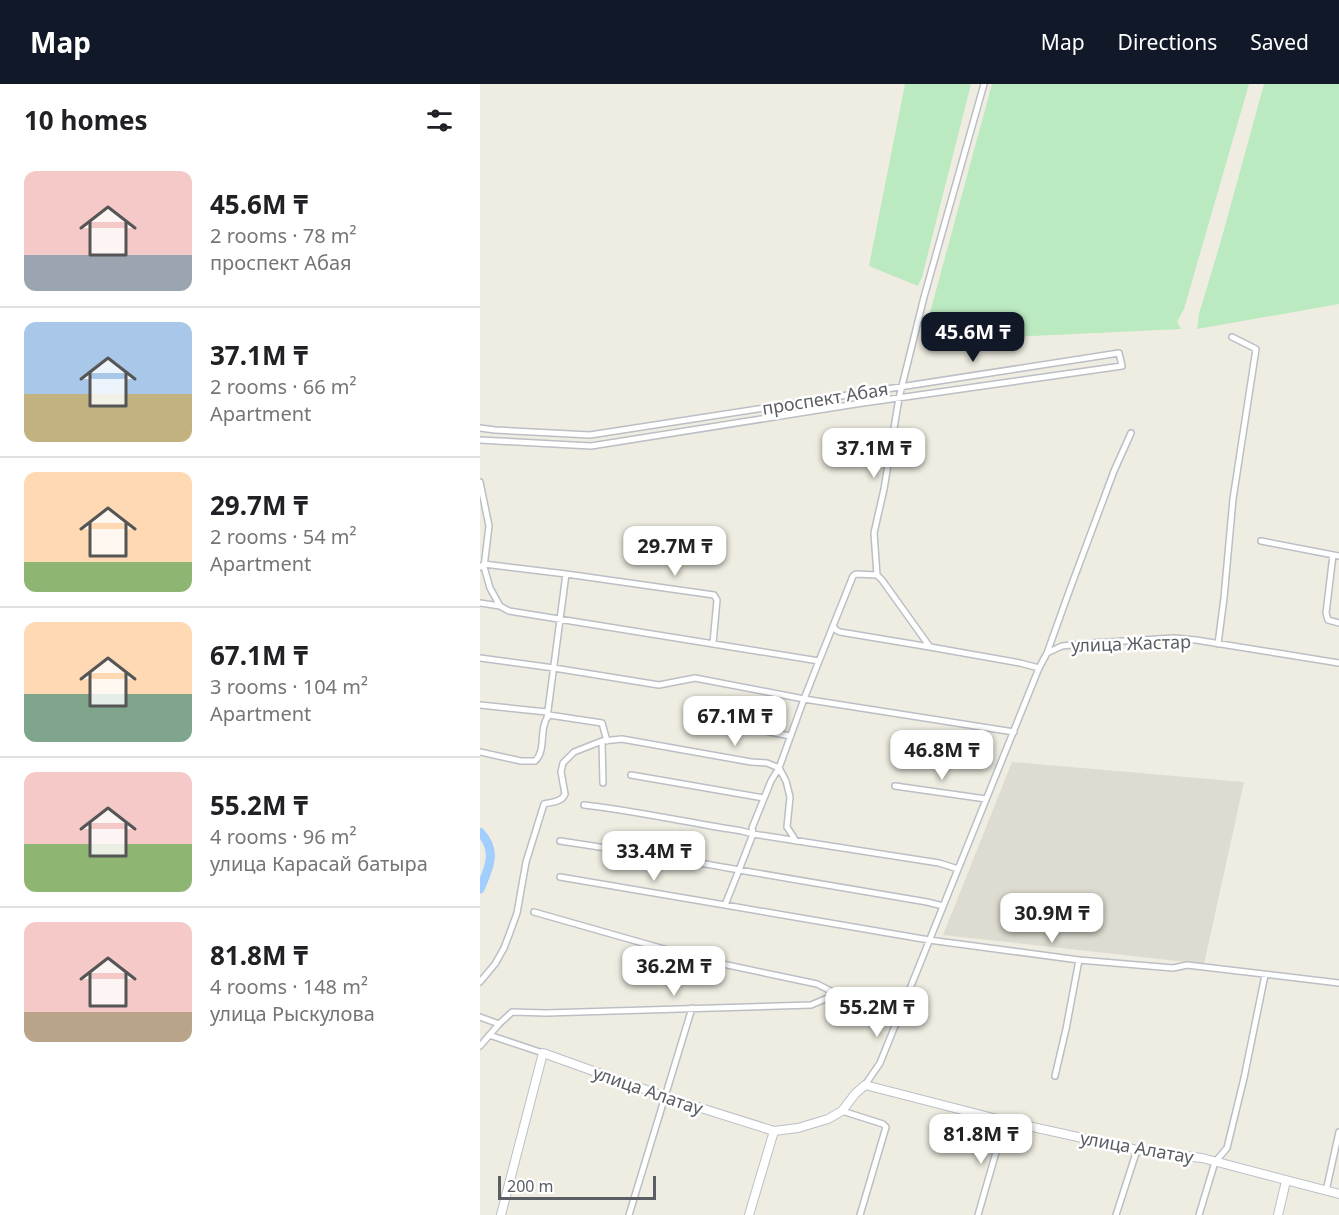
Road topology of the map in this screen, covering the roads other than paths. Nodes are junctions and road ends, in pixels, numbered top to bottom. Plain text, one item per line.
1 (984, 84) edge
2 (1232, 337) dead end
3 (903, 386) junction
4 (899, 398) junction
5 (480, 428) edge
6 (1131, 433) dead end
7 (480, 440) edge
8 (480, 482) edge
9 (1261, 541) dead end
10 (1336, 556) edge
11 (482, 565) edge
12 (567, 574) junction
13 (877, 575) junction
14 (480, 603) edge
15 (500, 606) junction
16 (560, 619) junction
17 (1339, 623) edge
18 (833, 626) junction
19 (713, 643) junction
20 (1218, 644) junction
21 (930, 647) junction
22 (1047, 653) junction
23 (480, 658) edge
24 (819, 661) junction
25 (1339, 663) edge
26 (554, 668) junction
27 (1039, 668) junction
28 (804, 699) junction
29 (480, 705) edge
30 (547, 715) junction
31 (698, 719) dead end
32 (1014, 732) junction
33 (790, 736) junction
34 (604, 741) junction
35 (480, 752) edge
36 (779, 768) junction
37 (631, 775) dead end
38 (603, 783) dead end
39 (895, 786) dead end
40 (764, 798) junction
41 (987, 799) junction
42 (584, 806) dead end
43 (753, 834) junction
44 (560, 841) dead end
45 (796, 841) junction
46 (958, 869) junction
47 (739, 870) junction
48 (560, 878) dead end
49 (725, 905) junction
50 (943, 906) junction
51 (534, 912) dead end
52 (929, 940) junction
53 (1079, 960) junction
54 (1265, 975) junction
55 (480, 982) edge
56 (1339, 983) edge
57 (837, 994) junction
58 (905, 999) junction
59 (692, 1008) junction
60 (480, 1017) edge
61 (499, 1024) junction
62 (489, 1035) junction
63 (480, 1046) edge
64 (543, 1053) junction
65 (1055, 1076) dead end
66 (865, 1086) junction
67 (666, 1097) junction
68 (842, 1111) junction
69 (1005, 1121) junction
70 (774, 1131) junction
71 (1339, 1132) edge
72 (1137, 1150) junction
73 (1215, 1162) junction
74 (1286, 1180) junction
75 (1326, 1191) junction
76 (1339, 1194) edge
77 (501, 1215) edge
78 (629, 1215) edge
79 (749, 1215) edge
80 (860, 1215) edge
81 (978, 1215) edge
82 (1116, 1215) edge
83 (1199, 1215) edge
84 (1278, 1215) edge

1 - 3 street
2 - 20 street
3 - 4 street
3 - 4 street, проспект Абая
3 - 5 street, проспект Абая
4 - 7 street, проспект Абая
4 - 13 street
6 - 22 street
8 - 11 street
9 - 10 street
10 - 17 street
11 - 12 street
11 - 15 street
12 - 16 street
12 - 19 street
13 - 18 street
13 - 21 street
14 - 15 street
15 - 16 street
16 - 19 street
16 - 26 street
18 - 21 street
18 - 24 street
19 - 24 street
20 - 22 street, улица Жастар
20 - 25 street, улица Жастар
21 - 27 street
22 - 27 street, улица Жастар
23 - 26 street
24 - 28 street
26 - 28 street
26 - 30 street
27 - 32 street, улица Жастар
28 - 32 street
28 - 33 street
29 - 30 street
30 - 34 street
30 - 35 street
31 - 33 street
32 - 41 street, улица Жастар
33 - 36 street
34 - 36 street
34 - 38 street
34 - 55 street
36 - 40 street
36 - 45 street
37 - 40 street
39 - 41 street
40 - 43 street
41 - 46 street, улица Жастар
42 - 43 street
43 - 45 street
43 - 47 street
44 - 47 street
45 - 46 street
46 - 50 street, улица Жастар
47 - 49 street
47 - 50 street
48 - 49 street
49 - 52 street
50 - 52 street, улица Жастар
51 - 57 street
52 - 53 street
52 - 58 street, улица Жастар
53 - 54 street
53 - 65 street
54 - 56 street
54 - 73 street
57 - 58 street
57 - 59 street
58 - 66 street, улица Жастар
59 - 61 street
59 - 67 street
60 - 61 street
61 - 62 street
62 - 63 street
62 - 64 street, улица Алатау
64 - 67 street, улица Алатау
64 - 77 street
66 - 68 street
66 - 69 street, улица Алатау
67 - 70 street, улица Алатау
67 - 78 street
68 - 70 street, улица Алатау
68 - 80 street
69 - 72 street, улица Алатау
69 - 81 street
70 - 79 street
71 - 75 street
72 - 73 street, улица Алатау
72 - 82 street
73 - 74 street, улица Алатау
73 - 83 street
74 - 75 street, улица Алатау
74 - 84 street
75 - 76 street, улица Алатау

